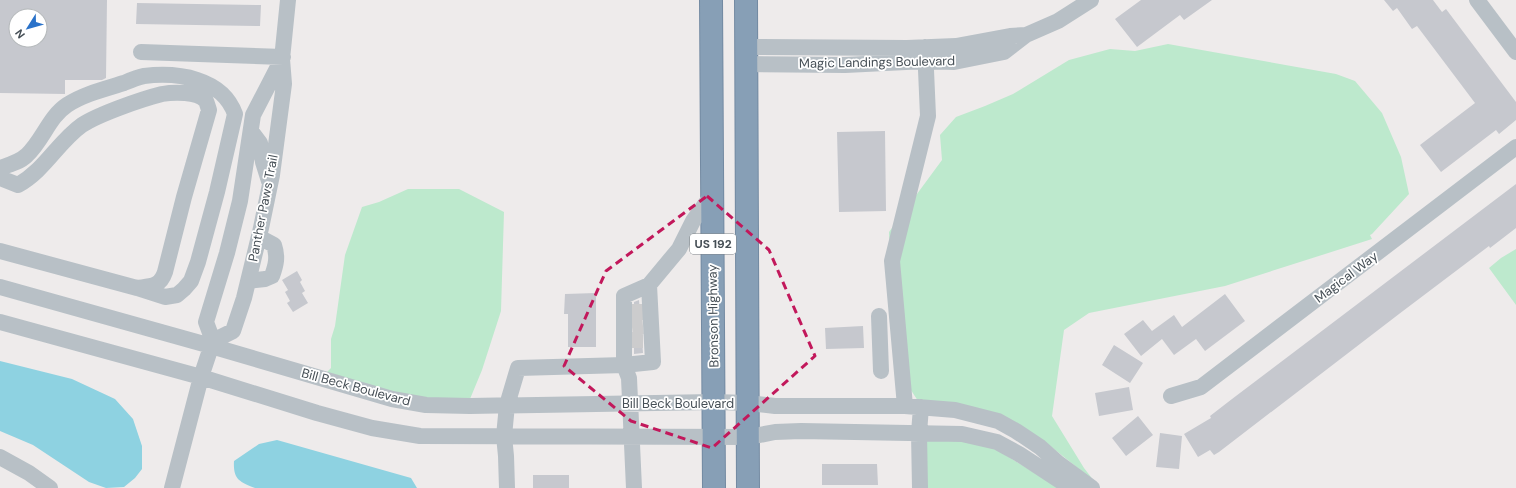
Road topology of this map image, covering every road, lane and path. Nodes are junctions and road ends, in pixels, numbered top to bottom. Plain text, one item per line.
1 (288, 0) edge
2 (711, 0) edge
3 (746, 0) edge
4 (1090, 0) edge
5 (1477, 0) edge
6 (141, 52) dead end
7 (1516, 52) edge
8 (925, 54) junction
9 (746, 55) junction
10 (283, 58) junction
11 (251, 131) junction
12 (1516, 147) edge
13 (0, 168) edge
14 (0, 178) edge
15 (270, 184) junction
16 (712, 195) junction
17 (259, 237) junction
18 (0, 251) edge
19 (248, 281) junction
20 (649, 285) junction
21 (0, 287) edge
22 (137, 288) junction
23 (879, 316) dead end
24 (0, 322) edge
25 (637, 326) junction
26 (212, 344) junction
27 (624, 365) junction
28 (881, 371) dead end
29 (200, 377) junction
30 (1171, 396) dead end
31 (714, 402) junction
32 (630, 403) junction
33 (748, 403) junction
34 (507, 405) junction
35 (905, 406) junction
36 (921, 407) junction
37 (920, 433) junction
38 (504, 436) junction
39 (632, 436) junction
40 (714, 437) junction
41 (749, 438) junction
42 (0, 457) edge
43 (50, 488) edge
44 (172, 488) edge
45 (507, 488) edge
46 (634, 488) edge
47 (714, 488) edge
48 (748, 488) edge
49 (920, 488) edge
50 (1071, 488) edge
51 (1092, 488) edge

1 - 10 street, Panther Paws Trail
2 - 16 highway, Bronson Highway / US 192
3 - 9 highway, US 192
4 - 8 street, Magic Landings Boulevard
5 - 7 street
6 - 10 street
8 - 9 street, Magic Landings Boulevard
8 - 35 street
9 - 33 highway, US 192
10 - 11 street, Panther Paws Trail
10 - 15 street, Panther Paws Trail
11 - 15 street
11 - 26 street, Panther Paws Trail
12 - 30 street, Magical Way
13 - 22 street
14 - 22 street
15 - 17 street, Panther Paws Trail
16 - 20 street
16 - 31 highway, Bronson Highway / US 192
17 - 19 street, Panther Paws Trail
17 - 19 street
18 - 22 street
19 - 26 street, Panther Paws Trail
20 - 25 street
20 - 25 street
21 - 26 street, Bill Beck Boulevard
23 - 28 street
24 - 29 street
25 - 27 street
25 - 27 street
26 - 29 street
26 - 34 street, Bill Beck Boulevard
27 - 32 street
27 - 34 street
29 - 38 street
29 - 44 street
31 - 32 street, Bill Beck Boulevard
31 - 33 street, Bill Beck Boulevard
31 - 40 highway, Bronson Highway / US 192
32 - 34 street, Bill Beck Boulevard
32 - 39 street
33 - 35 street, Bill Beck Boulevard
33 - 41 highway, US 192
34 - 38 street
35 - 36 street, Bill Beck Boulevard
36 - 37 street
36 - 51 street, Bill Beck Boulevard
37 - 41 street
37 - 49 street
37 - 50 street
38 - 39 street
38 - 45 street
39 - 40 street
39 - 46 street
40 - 41 street
40 - 47 highway, Bronson Highway / US 192
41 - 48 highway, US 192
42 - 43 street

